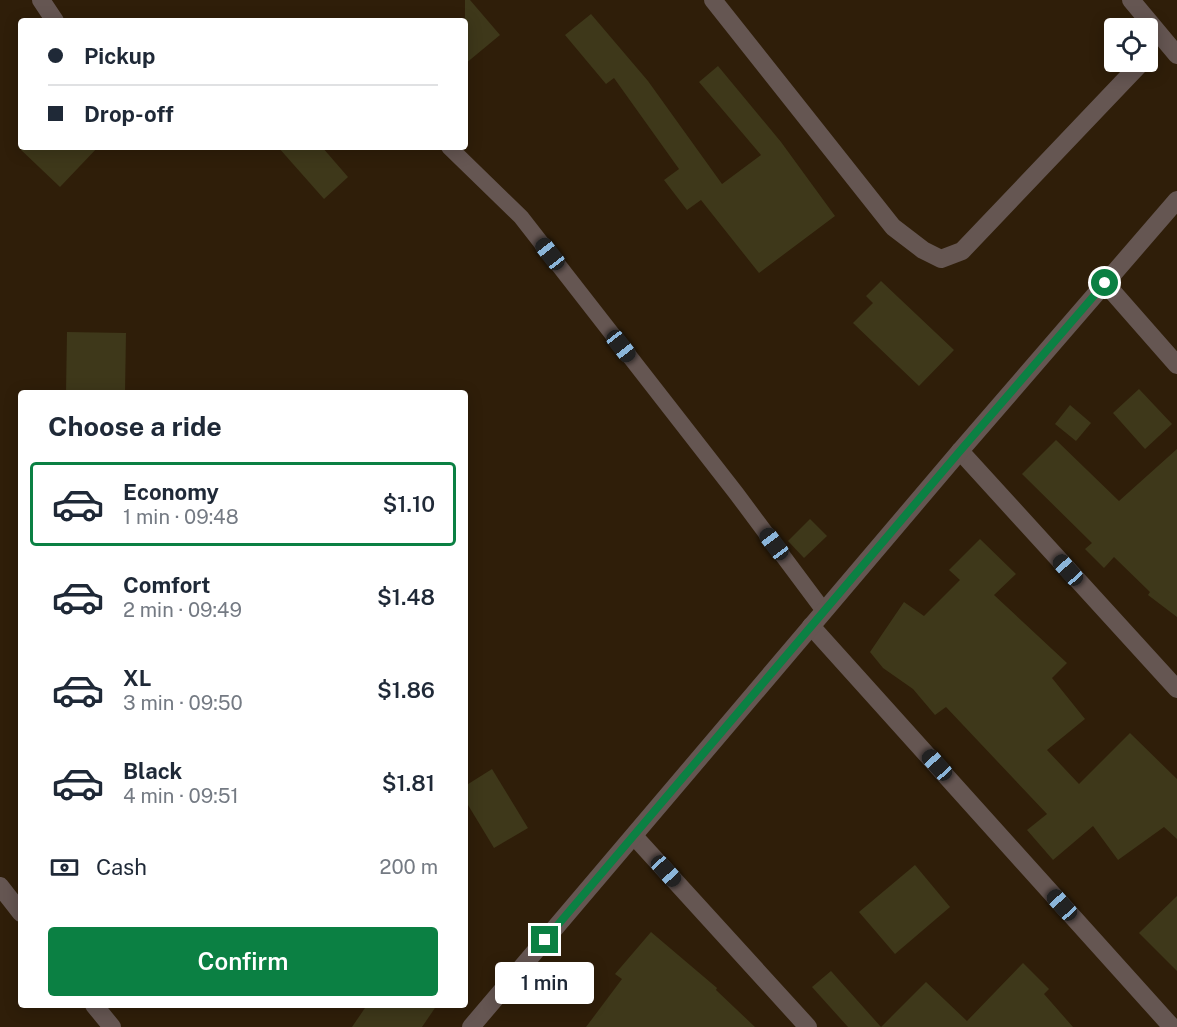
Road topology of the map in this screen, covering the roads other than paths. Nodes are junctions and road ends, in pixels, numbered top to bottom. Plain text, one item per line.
1 (41, 0) edge
2 (713, 0) edge
3 (1131, 0) edge
4 (53, 18) edge
5 (1164, 39) junction
6 (1158, 45) edge
7 (1177, 55) edge
8 (1132, 72) edge
9 (452, 150) edge
10 (1177, 200) edge
11 (1105, 283) junction
12 (1177, 365) edge
13 (960, 451) junction
14 (824, 611) junction
15 (811, 626) junction
16 (1177, 689) edge
17 (634, 836) junction
18 (0, 886) edge
19 (18, 909) edge
20 (96, 1008) edge
21 (112, 1027) edge
22 (471, 1027) edge
23 (808, 1027) edge
24 (1172, 1027) edge

1 - 4 street
2 - 8 street
3 - 5 street
5 - 6 street
5 - 7 street
9 - 14 lane
10 - 11 street
11 - 12 street
11 - 13 street
13 - 14 street
13 - 16 street
14 - 15 street
15 - 17 street
15 - 24 street
17 - 22 street
17 - 23 street
18 - 19 street
20 - 21 street

